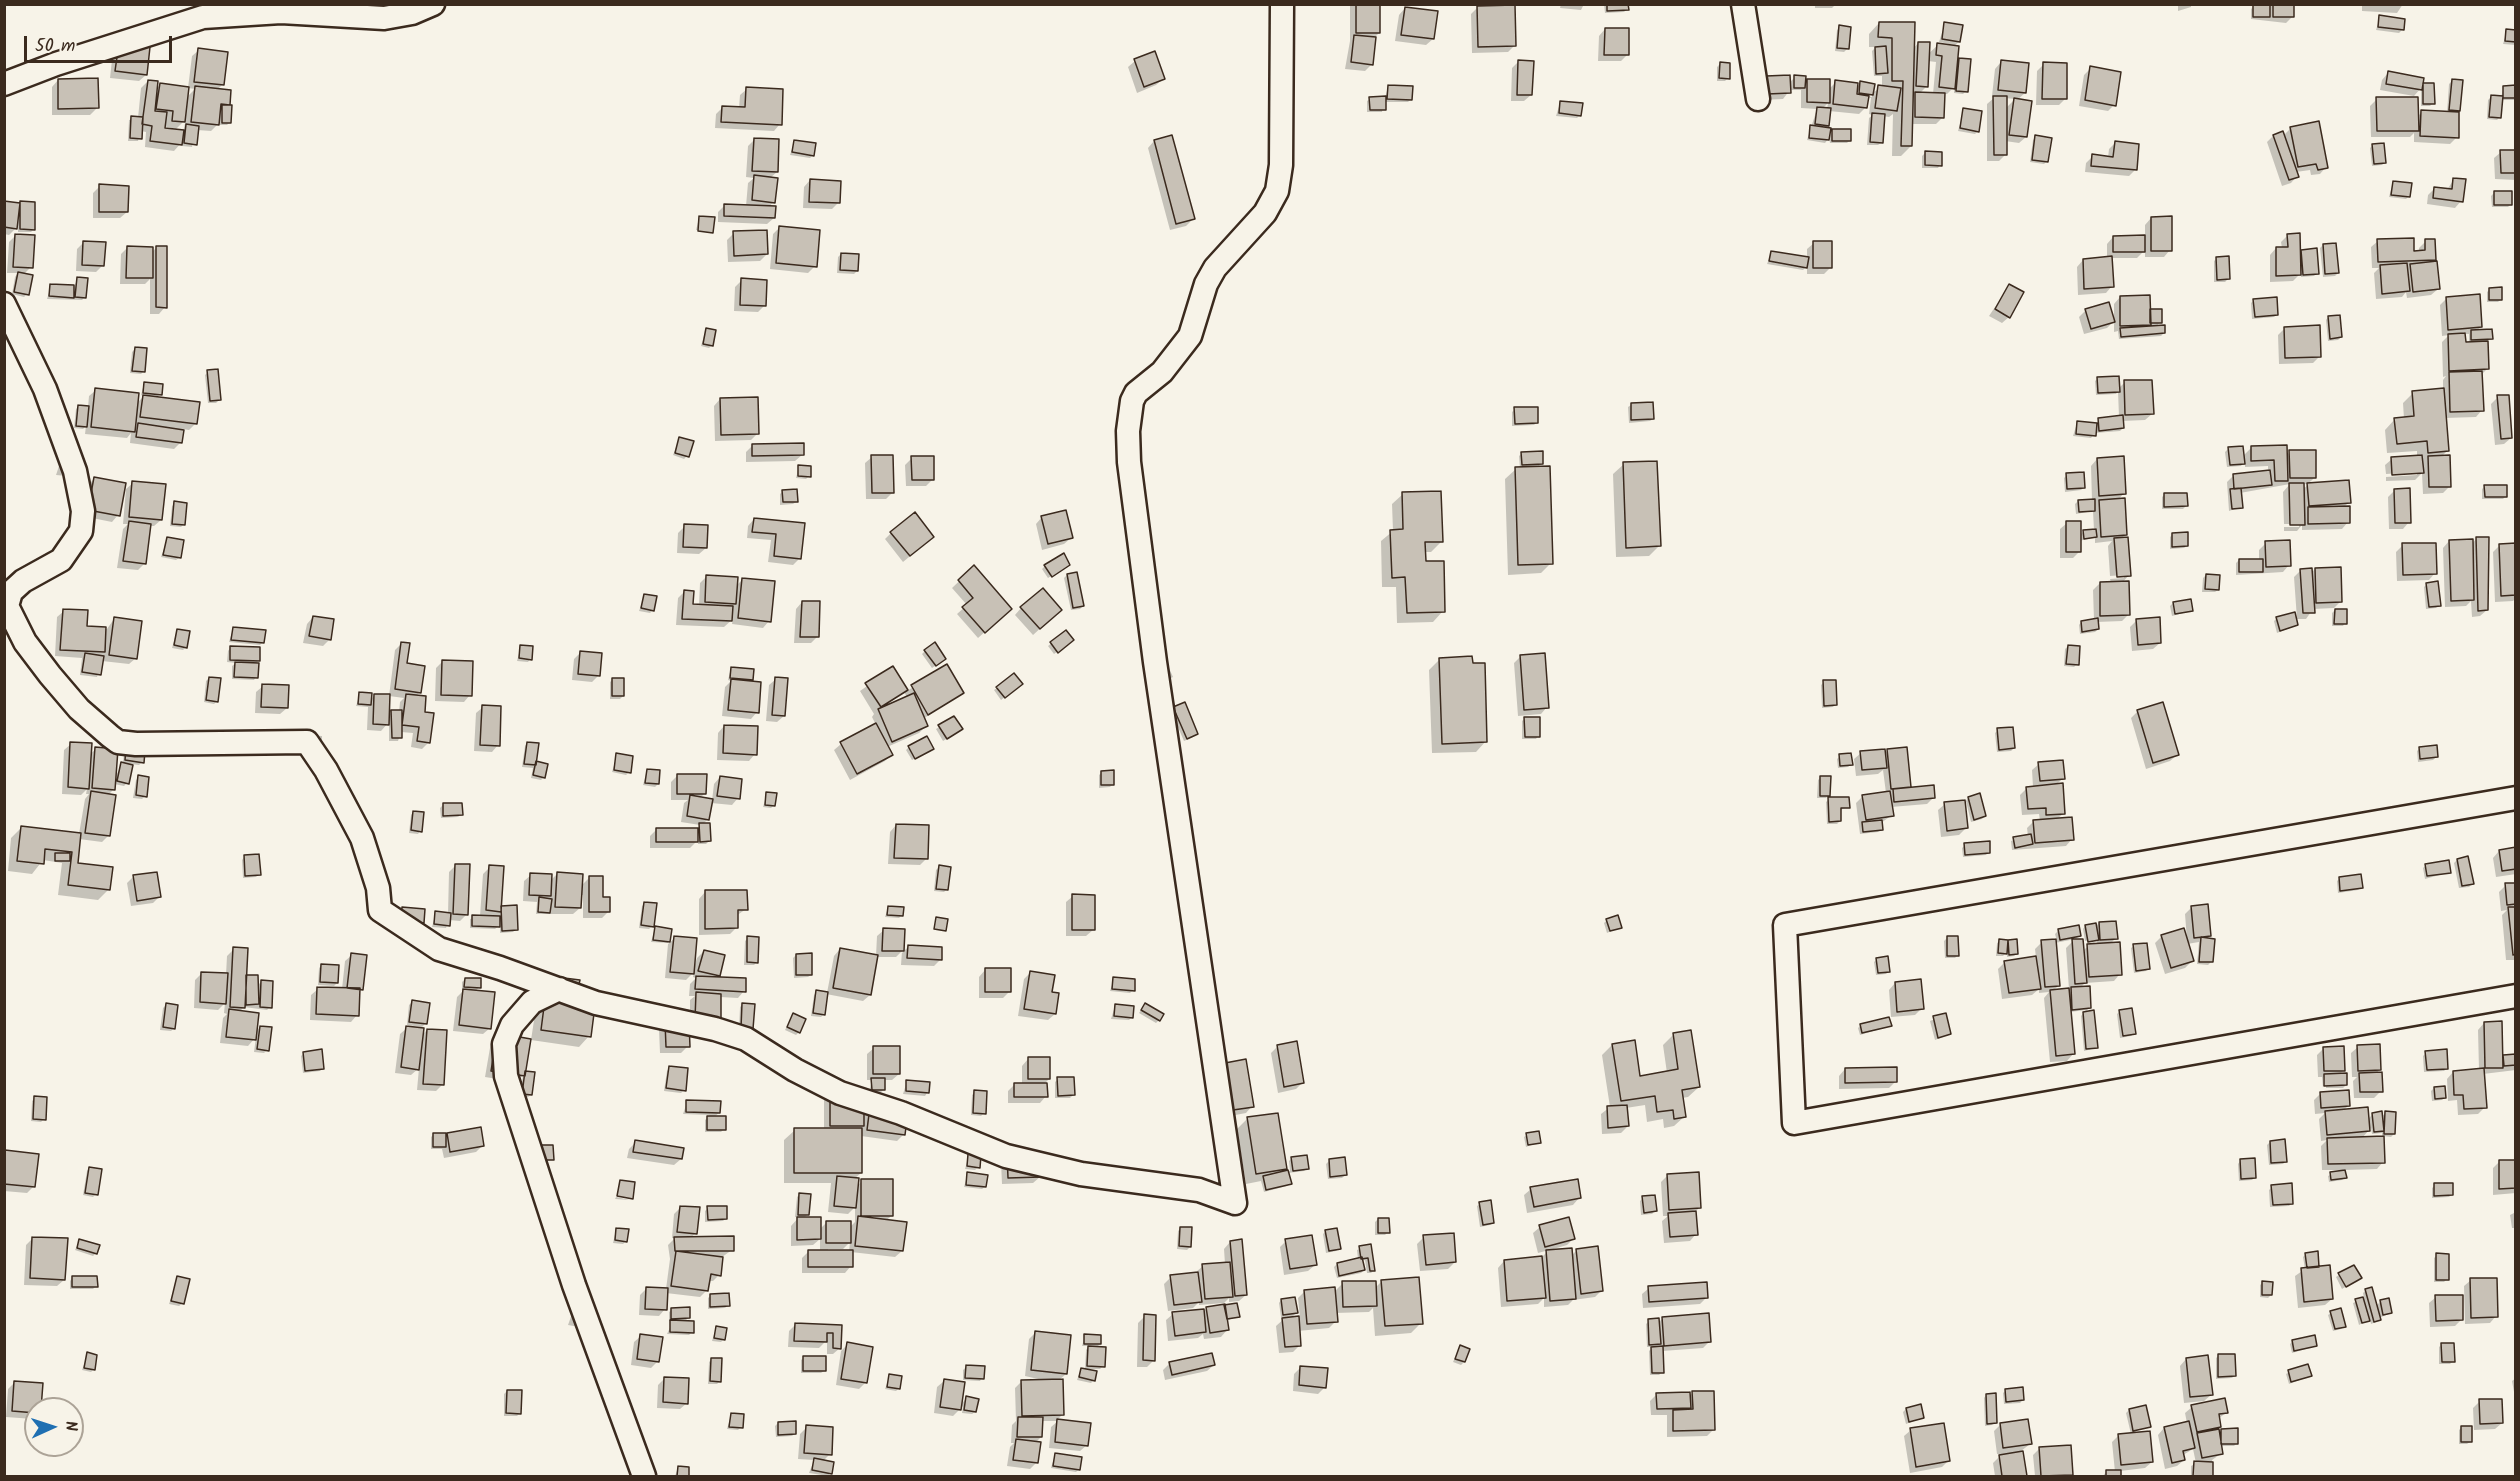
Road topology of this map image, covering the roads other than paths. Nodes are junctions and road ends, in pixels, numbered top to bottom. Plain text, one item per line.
1 (433, 4) edge
2 (1282, 4) edge
3 (1743, 4) edge
4 (4, 84) edge
5 (1758, 99) dead end
6 (4, 304) edge
7 (8, 592) edge
8 (2516, 798) edge
9 (559, 989) junction
10 (2516, 996) edge
11 (644, 1476) edge

1 - 4 street
2 - 9 street
3 - 5 street
6 - 7 street
7 - 9 street
8 - 10 street
9 - 11 street

